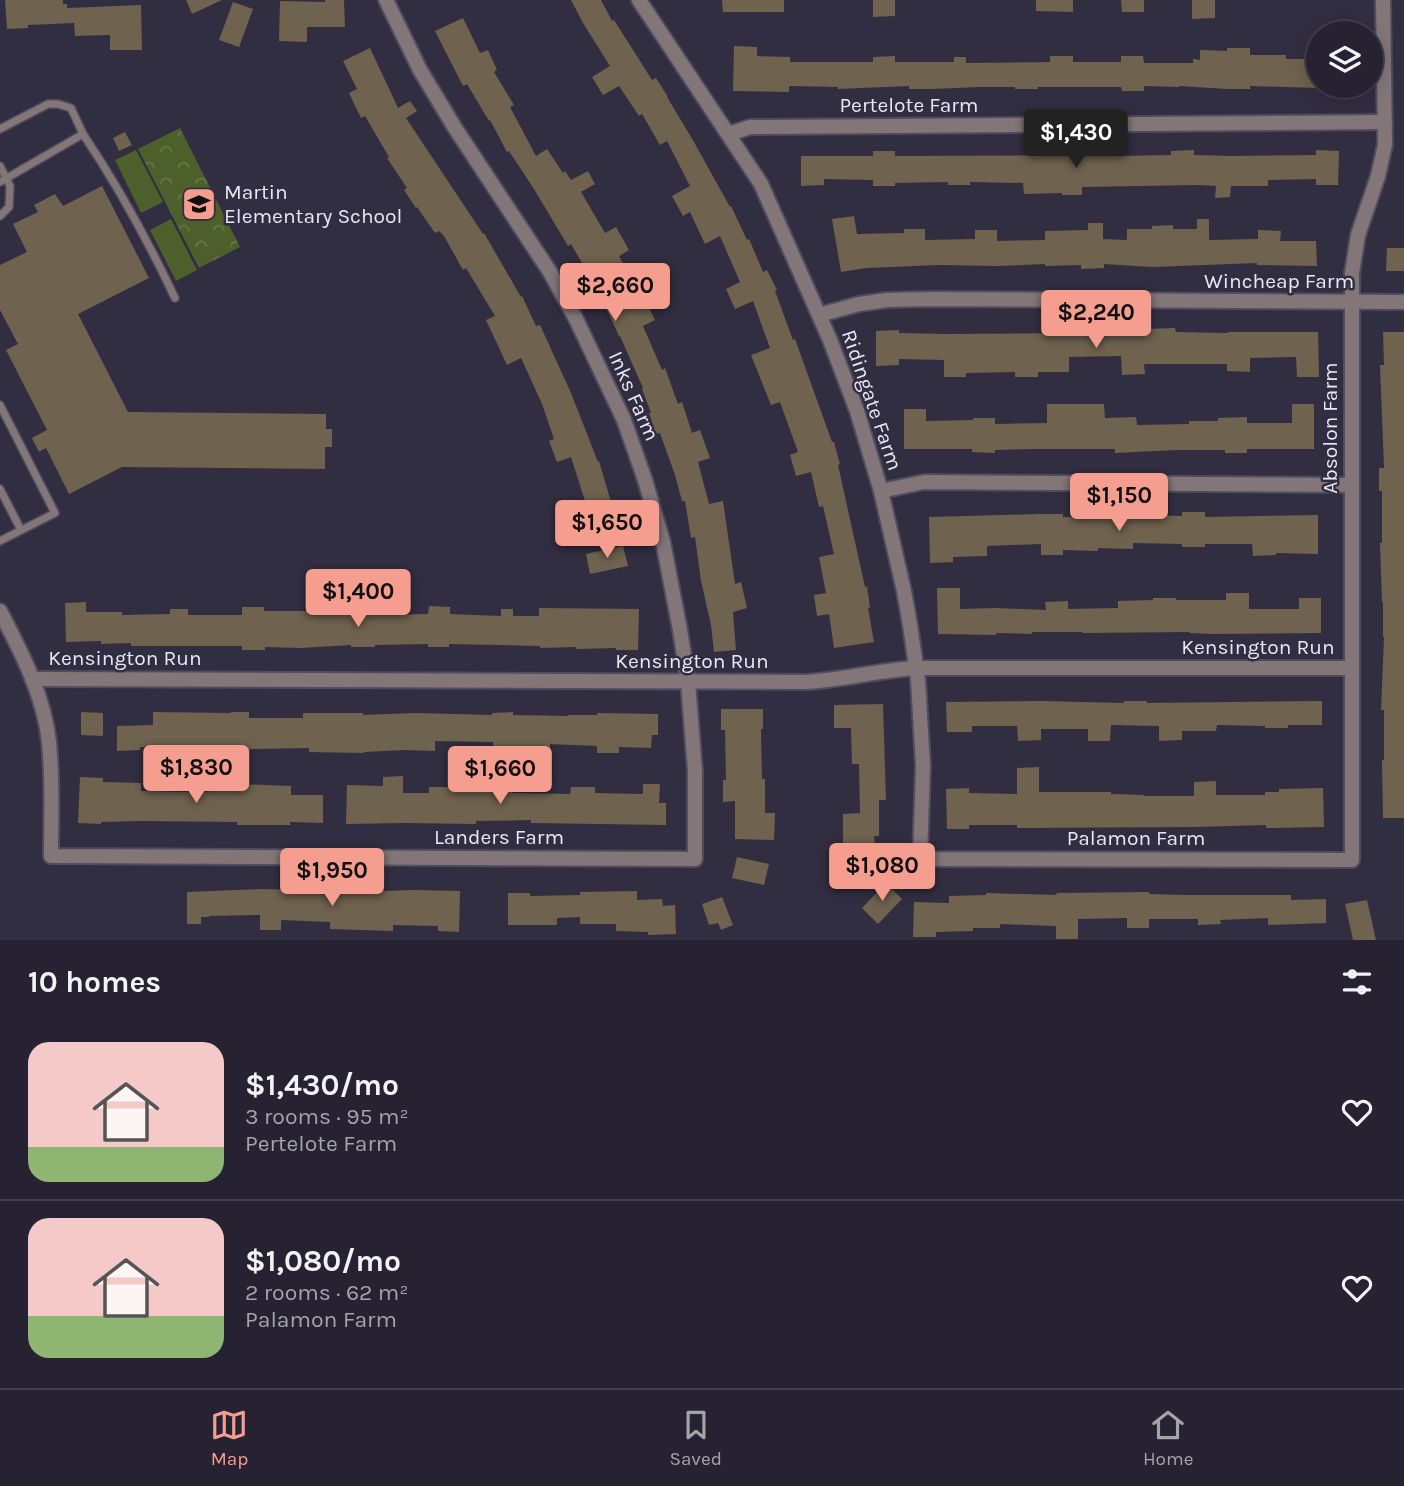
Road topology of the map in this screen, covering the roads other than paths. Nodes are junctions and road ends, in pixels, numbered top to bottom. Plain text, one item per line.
1 (386, 0) edge
2 (639, 0) edge
3 (1383, 0) edge
4 (1385, 122) junction
5 (0, 129) edge
6 (83, 134) junction
7 (729, 134) junction
8 (0, 166) edge
9 (3, 180) edge
10 (0, 216) edge
11 (175, 298) dead end
12 (1351, 302) junction
13 (1404, 302) edge
14 (819, 315) junction
15 (0, 405) edge
16 (1351, 485) junction
17 (0, 489) edge
18 (881, 491) junction
19 (21, 530) junction
20 (0, 541) edge
21 (0, 611) edge
22 (916, 668) junction
23 (1351, 668) junction
24 (32, 679) junction
25 (688, 682) junction
26 (695, 859) joint
27 (920, 859) joint
28 (1352, 860) joint

1 - 25 street, Inks Farm
2 - 7 street, Ridingate Farm
3 - 4 street, Absolon Farm
4 - 7 street, Pertelote Farm
4 - 12 street, Absolon Farm
5 - 6 lane
6 - 9 lane
6 - 11 lane
7 - 14 street, Ridingate Farm
8 - 9 lane
9 - 10 lane
12 - 13 street, Wincheap Farm
12 - 14 street, Wincheap Farm
12 - 16 street, Absolon Farm
14 - 18 street, Ridingate Farm
15 - 19 lane
16 - 18 street
16 - 23 street, Absolon Farm
17 - 19 lane
18 - 22 street, Ridingate Farm
19 - 20 lane
21 - 24 street
22 - 23 street, Kensington Run
22 - 25 street, Kensington Run
22 - 27 street, Ridingate Farm
23 - 28 street, Absolon Farm
24 - 25 street, Kensington Run
24 - 26 street, Landers Farm
25 - 26 street, Inks Farm
27 - 28 street, Palamon Farm

